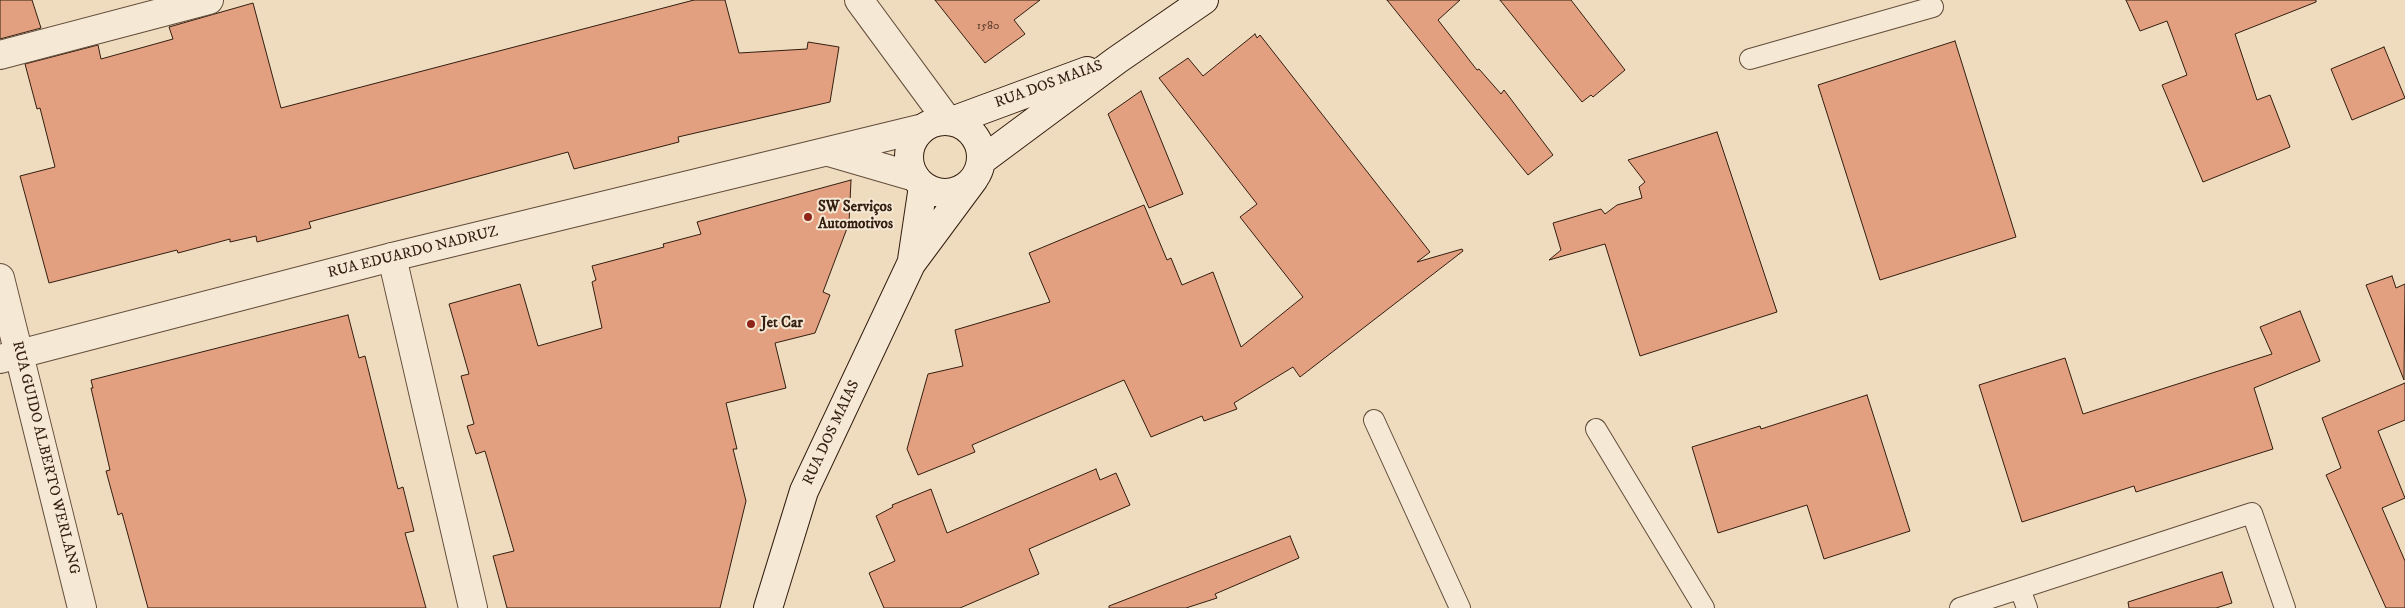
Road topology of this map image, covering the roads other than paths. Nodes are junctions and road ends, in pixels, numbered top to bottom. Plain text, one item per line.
1 (209, 0) edge
2 (859, 0) edge
3 (1204, 0) edge
4 (1933, 7) dead end
5 (0, 55) edge
6 (1750, 58) dead end
7 (1117, 60) junction
8 (941, 123) junction
9 (828, 151) junction
10 (978, 170) junction
11 (919, 182) junction
12 (392, 258) junction
13 (912, 264) junction
14 (0, 278) edge
15 (10, 357) edge
16 (1374, 420) dead end
17 (1596, 429) dead end
18 (2020, 589) junction
19 (82, 608) edge
20 (473, 608) edge
21 (768, 608) edge
22 (1460, 608) edge
23 (1704, 608) edge
24 (1960, 608) edge
25 (2027, 608) edge
26 (2285, 608) edge

1 - 5 street
2 - 8 street
3 - 7 street, RUA DOS MAIAS
4 - 6 lane
7 - 8 street, RUA DOS MAIAS
7 - 10 street, RUA DOS MAIAS
8 - 9 street, RUA EDUARDO NADRUZ
8 - 10 street
8 - 11 street
9 - 11 street
9 - 12 street, RUA EDUARDO NADRUZ
10 - 11 street
10 - 13 street, RUA DOS MAIAS
11 - 13 street, RUA DOS MAIAS
12 - 15 street, RUA EDUARDO NADRUZ
12 - 20 street
13 - 21 street, RUA DOS MAIAS
14 - 15 street, RUA GUIDO ALBERTO WERLANG
15 - 19 street, RUA GUIDO ALBERTO WERLANG
16 - 22 lane
17 - 23 lane
18 - 24 lane
18 - 25 lane
18 - 26 lane

